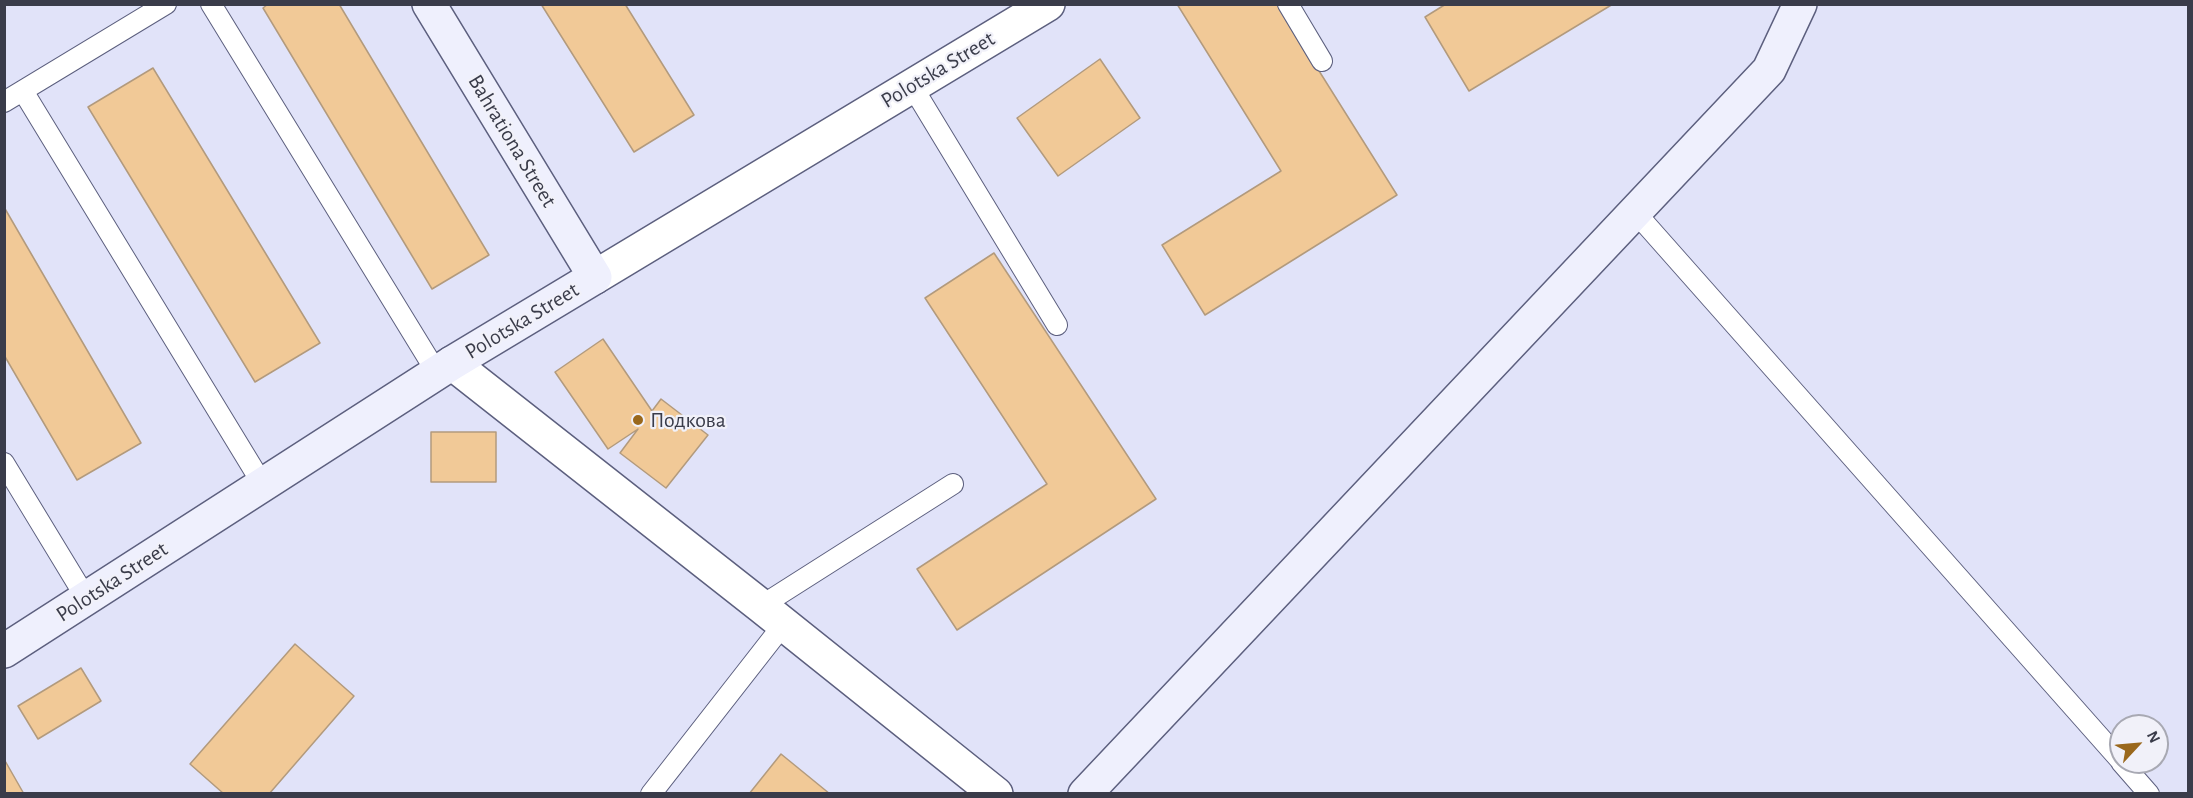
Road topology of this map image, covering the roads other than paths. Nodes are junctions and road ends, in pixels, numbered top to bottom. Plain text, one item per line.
1 (166, 4) edge
2 (211, 4) edge
3 (429, 4) edge
4 (1048, 4) edge
5 (1288, 4) edge
6 (1800, 4) edge
7 (1322, 62) dead end
8 (912, 86) junction
9 (23, 91) junction
10 (4, 102) edge
11 (1635, 212) junction
12 (595, 277) junction
13 (1057, 325) dead end
14 (445, 368) junction
15 (4, 463) edge
16 (263, 484) junction
17 (953, 484) dead end
18 (86, 598) junction
19 (772, 615) junction
20 (4, 651) edge
21 (2109, 748) edge
22 (2132, 774) edge
23 (651, 794) edge
24 (996, 794) edge
25 (1085, 794) edge
26 (2149, 794) edge

1 - 9 lane
2 - 14 lane
3 - 12 street, Bahrationa Street
4 - 8 street, Polotska Street
5 - 7 lane
6 - 11 street
8 - 12 street, Polotska Street
8 - 13 lane
9 - 10 lane
9 - 16 lane
11 - 21 lane
11 - 25 street
12 - 14 street, Polotska Street
14 - 16 street, Polotska Street
14 - 19 street
15 - 18 lane
16 - 18 street, Polotska Street
17 - 19 lane
18 - 20 street, Polotska Street
19 - 23 lane
19 - 24 street
22 - 26 lane

